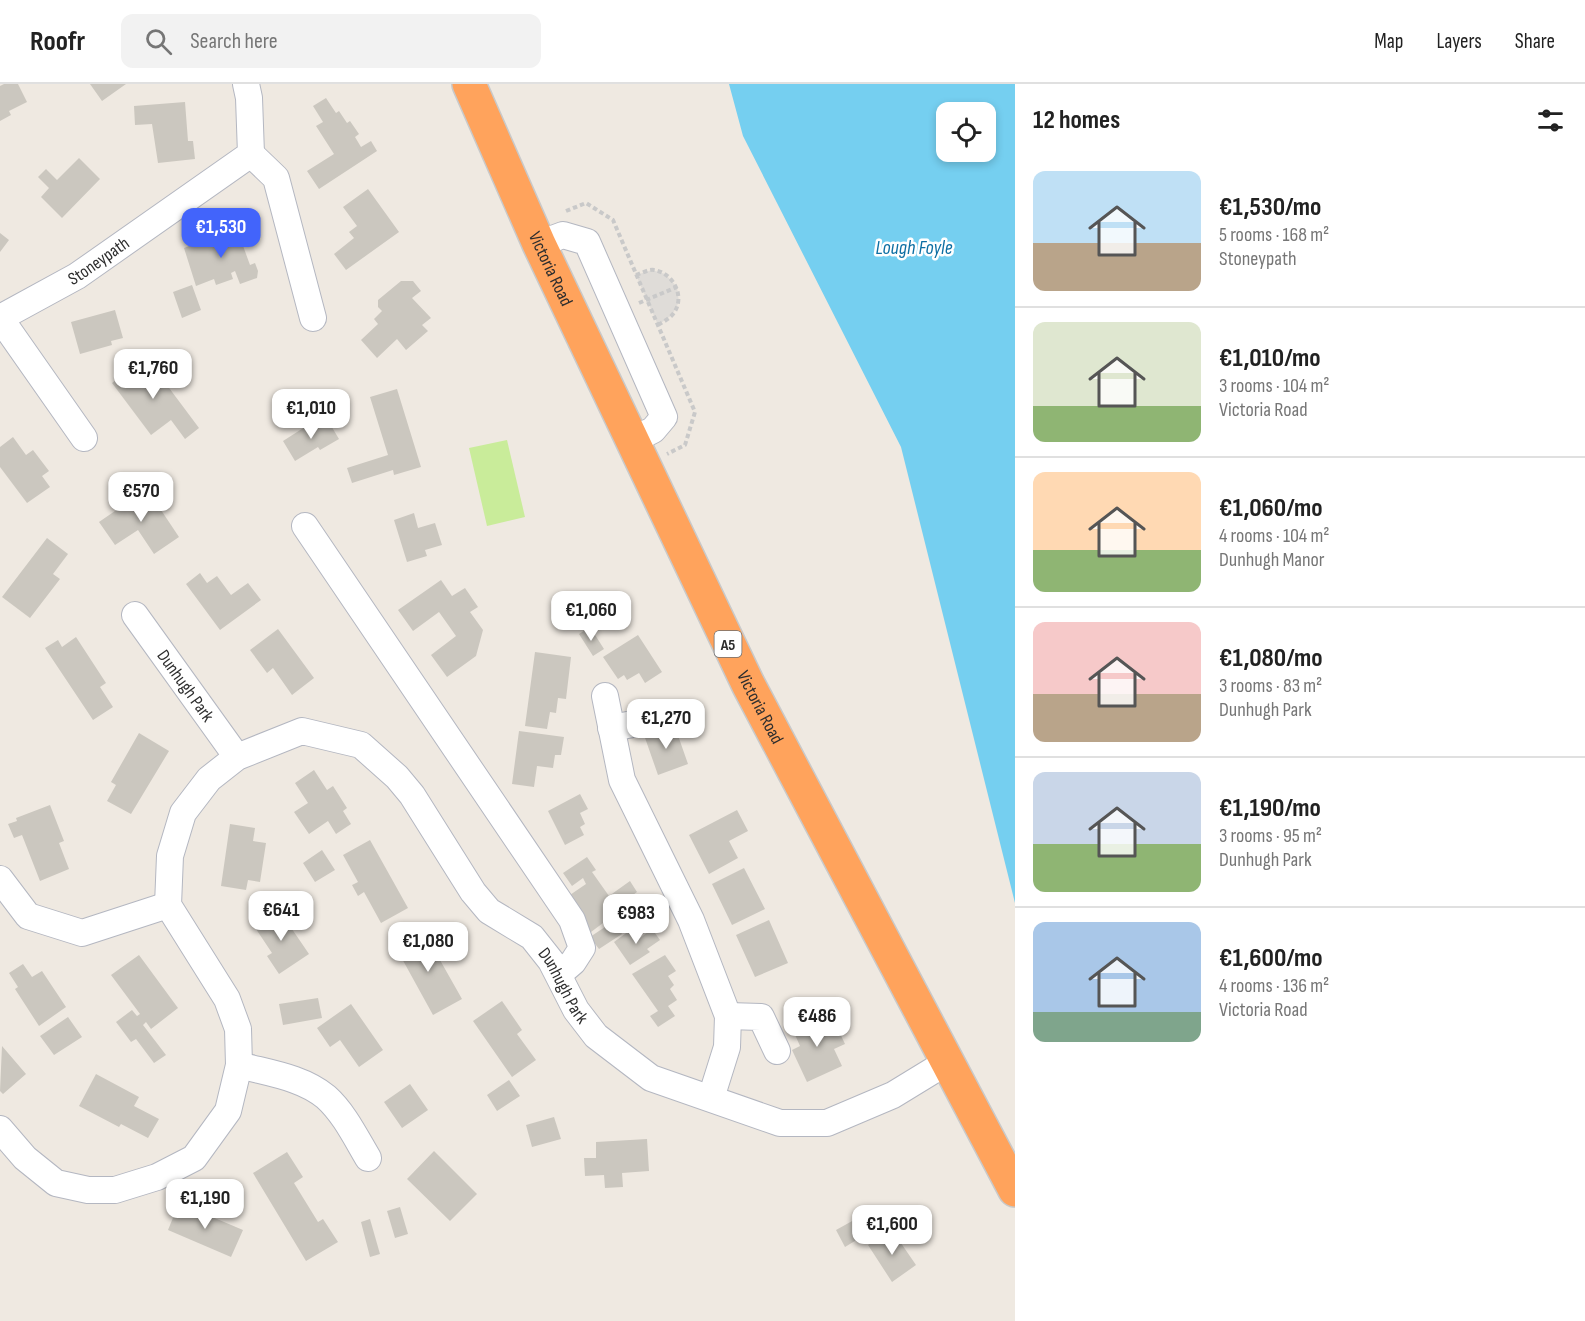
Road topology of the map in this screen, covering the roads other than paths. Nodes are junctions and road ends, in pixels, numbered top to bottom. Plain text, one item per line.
1 (246, 84) edge
2 (469, 84) edge
3 (251, 154) junction
4 (539, 244) junction
5 (0, 318) edge
6 (313, 318) dead end
7 (84, 438) dead end
8 (631, 441) junction
9 (305, 526) dead end
10 (135, 615) dead end
11 (604, 696) dead end
12 (644, 722) dead end
13 (611, 728) junction
14 (237, 757) junction
15 (0, 879) edge
16 (168, 905) junction
17 (559, 974) junction
18 (728, 1016) junction
19 (777, 1051) dead end
20 (947, 1062) junction
21 (239, 1065) junction
22 (711, 1098) junction
23 (3, 1138) edge
24 (368, 1158) dead end
25 (1015, 1190) edge

1 - 3 street
2 - 4 highway, Victoria Road / A5
3 - 5 street, Stoneypath
3 - 6 street
4 - 8 highway, Victoria Road / A5
4 - 8 street
5 - 7 street, Stoneypath
8 - 20 highway, Victoria Road / A5
9 - 17 street
10 - 14 street, Dunhugh Park
11 - 13 street
12 - 13 street
13 - 18 street
14 - 16 street, Dunhugh Park
14 - 17 street, Dunhugh Park
15 - 16 street
16 - 21 street
17 - 22 street, Dunhugh Park
18 - 19 street
18 - 22 street
20 - 22 street, Dunhugh Park
20 - 25 highway, Victoria Road / A5
21 - 23 street
21 - 24 street

